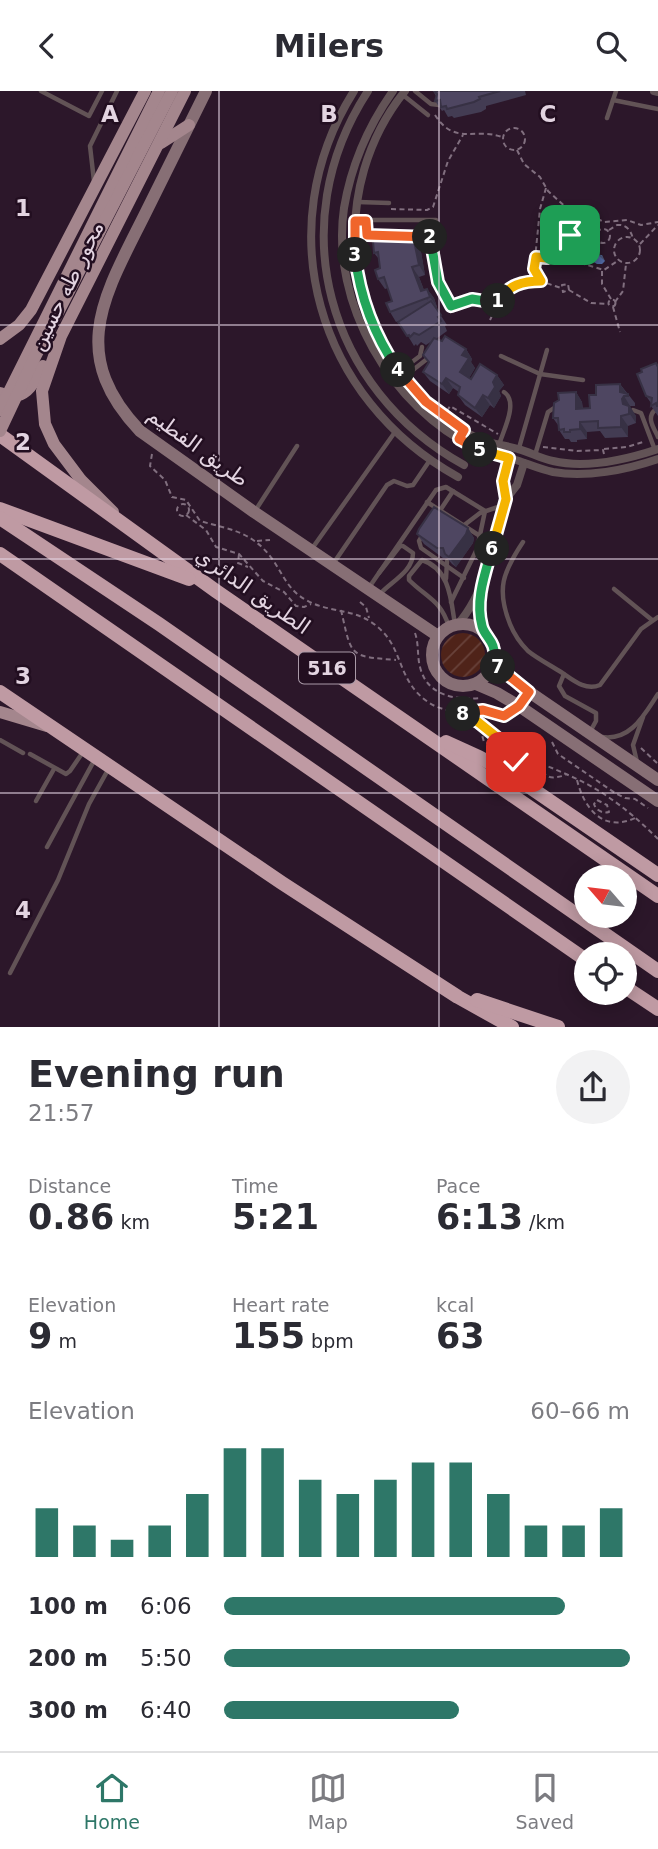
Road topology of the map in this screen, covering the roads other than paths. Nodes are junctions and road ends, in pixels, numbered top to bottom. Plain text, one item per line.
1 (41, 91) edge
2 (102, 91) edge
3 (117, 91) edge
4 (145, 91) edge
5 (159, 91) edge
6 (172, 91) edge
7 (186, 91) edge
8 (206, 91) edge
9 (353, 91) edge
10 (368, 91) edge
11 (415, 91) edge
12 (616, 91) edge
13 (400, 92) edge
14 (613, 100) junction
15 (439, 105) edge
16 (658, 109) edge
17 (429, 112) road end
18 (607, 118) dead end
19 (189, 125) junction
20 (158, 145) junction
21 (353, 171) junction
22 (363, 174) junction
23 (318, 176) junction
24 (330, 178) junction
25 (95, 186) junction
26 (357, 202) junction
27 (390, 206) road end
28 (436, 220) dead end
29 (355, 221) junction
30 (354, 238) junction
31 (382, 238) edge
32 (356, 269) junction
33 (346, 270) junction
34 (61, 336) junction
35 (1, 338) edge
36 (422, 347) dead end
37 (547, 350) dead end
38 (501, 356) dead end
39 (384, 357) junction
40 (427, 359) edge
41 (540, 374) junction
42 (401, 375) junction
43 (583, 380) dead end
44 (504, 392) dead end
45 (0, 393) edge
46 (561, 408) edge
47 (0, 410) edge
48 (633, 410) dead end
49 (655, 410) edge
50 (464, 430) junction
51 (395, 432) junction
52 (0, 433) edge
53 (658, 437) edge
54 (459, 439) junction
55 (499, 445) junction
56 (297, 446) dead end
57 (518, 449) junction
58 (657, 453) edge
59 (534, 455) junction
60 (509, 458) junction
61 (430, 460) junction
62 (631, 462) junction
63 (524, 463) junction
64 (464, 465) dead end
65 (458, 477) dead end
66 (453, 491) junction
67 (427, 502) junction
68 (505, 502) junction
69 (0, 509) edge
70 (440, 511) junction
71 (485, 511) junction
72 (254, 512) junction
73 (0, 518) edge
74 (434, 520) edge
75 (124, 526) junction
76 (463, 526) junction
77 (428, 528) edge
78 (480, 536) junction
79 (523, 542) dead end
80 (311, 551) junction
81 (0, 554) edge
82 (446, 563) junction
83 (332, 565) junction
84 (378, 573) junction
85 (464, 578) junction
86 (447, 583) junction
87 (481, 589) junction
88 (614, 589) dead end
89 (216, 591) junction
90 (373, 593) junction
91 (451, 602) junction
92 (655, 618) edge
93 (454, 625) junction
94 (483, 631) junction
95 (438, 636) junction
96 (494, 662) junction
97 (564, 674) junction
98 (476, 684) junction
99 (0, 692) edge
100 (658, 694) edge
101 (1, 715) edge
102 (643, 716) junction
103 (48, 727) junction
104 (424, 734) junction
105 (592, 735) junction
106 (0, 740) edge
107 (23, 753) dead end
108 (30, 754) dead end
109 (90, 755) junction
110 (640, 767) junction
111 (110, 768) junction
112 (54, 769) junction
113 (658, 780) edge
114 (36, 801) dead end
115 (652, 804) edge
116 (47, 847) dead end
117 (658, 875) edge
118 (658, 896) edge
119 (574, 952) edge
120 (658, 971) edge
121 (10, 973) dead end
122 (637, 995) edge
123 (458, 997) junction
124 (658, 1009) edge
125 (512, 1027) edge
126 (558, 1027) edge

1 - 2 lane
3 - 25 lane
4 - 25 main road, محور طه حسين
5 - 47 main road, bridge
6 - 52 main road, bridge
7 - 20 main road, محور طه حسين
8 - 19 street, طريق الفطيم
9 - 23 street
10 - 24 street
11 - 15 lane
12 - 14 lane
13 - 17 lane
13 - 21 street
13 - 22 street
14 - 16 lane
14 - 18 lane
19 - 20 main road
19 - 72 street, طريق الفطيم
20 - 34 main road, محور طه حسين
21 - 22 street
21 - 33 street
22 - 26 street
23 - 24 street
23 - 51 street
24 - 64 street
25 - 35 main road, محور طه حسين
26 - 27 lane
26 - 29 street
28 - 29 lane
29 - 30 street
30 - 31 lane
30 - 32 street
32 - 33 street
32 - 39 street
33 - 39 street
34 - 45 main road
34 - 75 main road, محور طه حسين
36 - 42 lane
37 - 41 lane
38 - 41 lane
39 - 42 street
39 - 54 street
40 - 42 lane
41 - 43 lane
41 - 57 lane
42 - 50 street
44 - 55 lane
46 - 59 lane
48 - 58 lane
49 - 53 lane
50 - 54 street
50 - 55 street
51 - 61 street
51 - 80 lane
52 - 75 highway, الطريق الدائري / 516
54 - 60 street
55 - 57 street
56 - 72 lane
57 - 59 street
58 - 62 street
59 - 62 street
60 - 63 street
60 - 68 street
61 - 65 street
61 - 83 lane
62 - 63 street
63 - 68 street
66 - 67 lane
66 - 70 lane
66 - 71 lane
67 - 70 lane
67 - 84 lane
68 - 71 lane
68 - 87 street
69 - 89 highway, 516
70 - 74 lane
70 - 76 lane
71 - 76 lane
71 - 78 lane
72 - 80 street, طريق الفطيم
73 - 120 highway, 516
75 - 89 highway, الطريق الدائري / 516
76 - 78 lane
77 - 82 lane
78 - 85 lane
79 - 97 lane
80 - 83 street, طريق الفطيم
81 - 119 highway
82 - 85 lane
82 - 86 lane
83 - 90 street, طريق الفطيم
84 - 90 lane
84 - 90 lane
85 - 91 lane
86 - 91 lane
86 - 93 lane
87 - 93 street
87 - 94 street
88 - 92 lane
89 - 104 highway, الطريق الدائري / 516
90 - 95 street, طريق الفطيم
91 - 93 lane
92 - 97 lane
93 - 94 street
93 - 95 street
94 - 96 street
95 - 98 street
96 - 98 street
96 - 105 street
97 - 105 lane
98 - 115 street
99 - 103 highway
100 - 102 lane
101 - 103 main road
102 - 105 lane
102 - 110 lane
103 - 109 highway
104 - 117 highway
104 - 118 highway, الطريق الدائري / 516
105 - 110 street
106 - 107 lane
108 - 112 lane
109 - 111 highway
109 - 112 lane
109 - 116 lane
110 - 113 street
111 - 121 lane
111 - 123 highway
112 - 114 lane
122 - 124 highway
123 - 125 highway
123 - 126 highway

